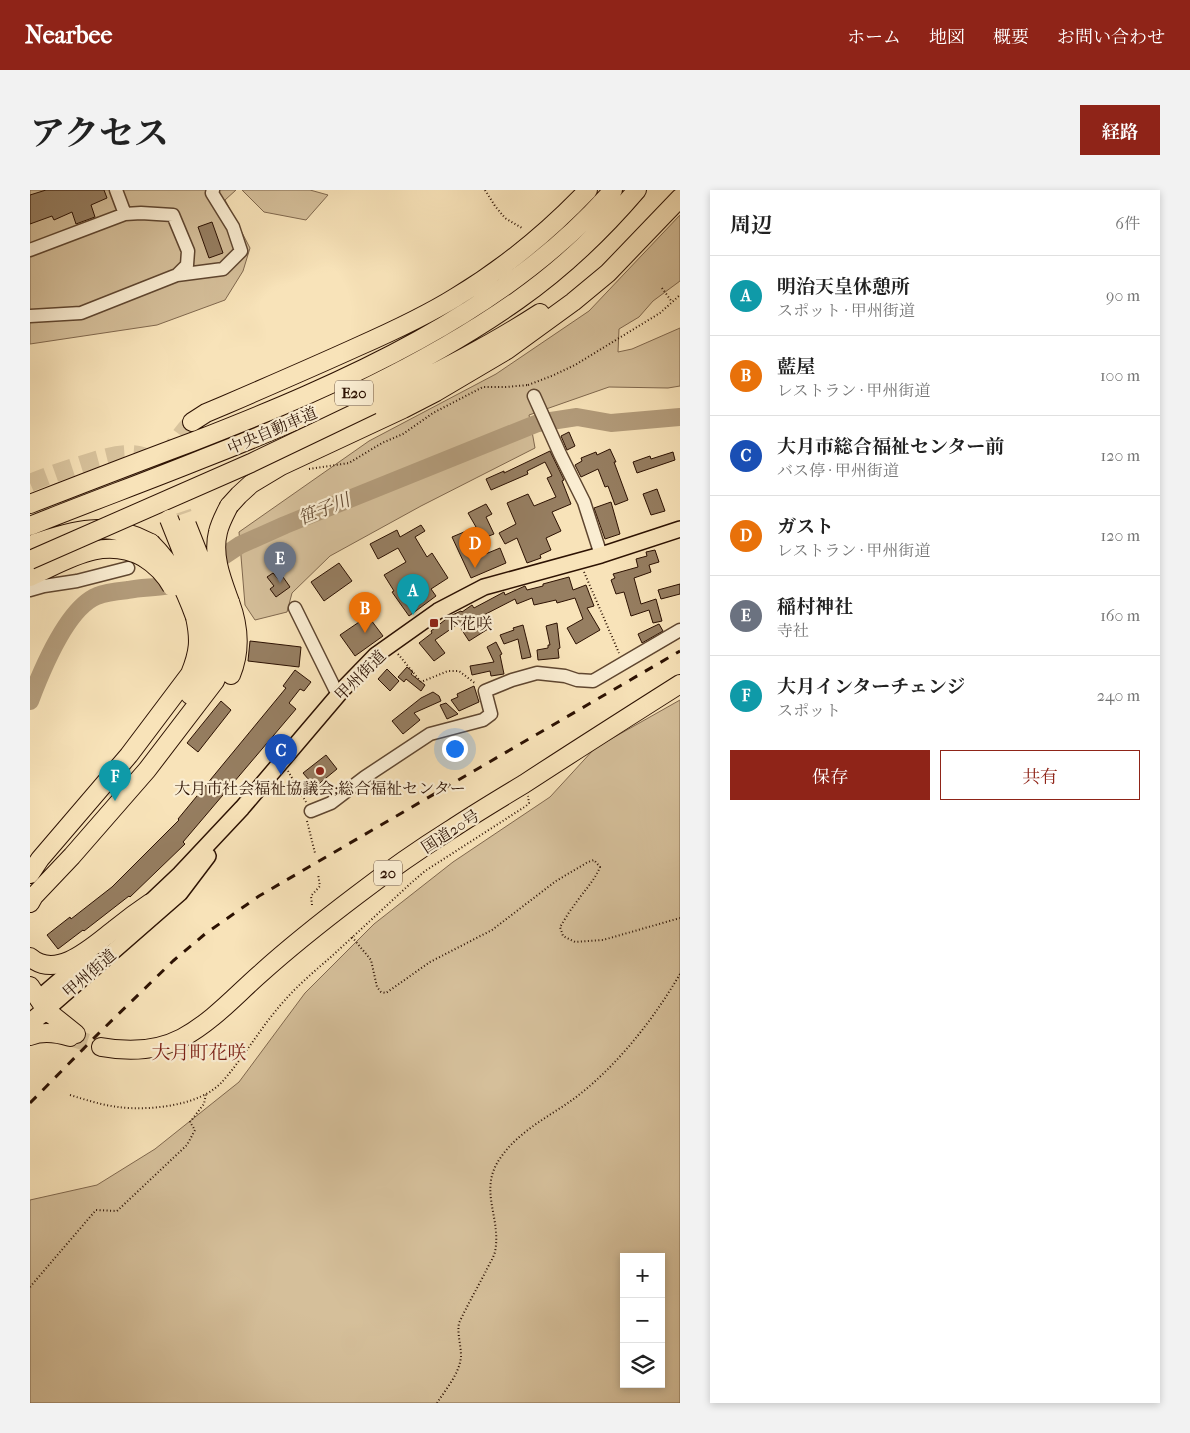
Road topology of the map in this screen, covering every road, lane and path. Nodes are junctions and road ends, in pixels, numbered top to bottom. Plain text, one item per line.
1 (116, 190) edge
2 (213, 190) edge
3 (485, 190) edge
4 (588, 190) edge
5 (613, 190) edge
6 (637, 190) edge
7 (680, 198) edge
8 (125, 214) junction
9 (522, 228) dead end
10 (646, 234) junction
11 (30, 250) edge
12 (176, 276) junction
13 (662, 288) dead end
14 (680, 295) edge
15 (672, 302) junction
16 (30, 316) edge
17 (531, 390) junction
18 (192, 422) tunnel mouth
19 (308, 469) dead end
20 (30, 504) edge
21 (177, 517) tunnel mouth
22 (30, 526) edge
23 (680, 529) edge
24 (30, 545) edge
25 (147, 550) junction
26 (601, 555) junction
27 (30, 561) edge
28 (128, 568) dead end
29 (582, 568) dead end
30 (30, 577) edge
31 (30, 590) edge
32 (295, 608) dead end
33 (207, 612) junction
34 (680, 630) edge
35 (395, 650) dead end
36 (624, 663) junction
37 (680, 684) edge
38 (485, 691) junction
39 (340, 693) junction
40 (290, 776) dead end
41 (523, 785) junction
42 (242, 808) junction
43 (311, 811) junction
44 (315, 853) dead end
45 (30, 874) edge
46 (318, 874) dead end
47 (30, 903) edge
48 (150, 903) junction
49 (312, 905) dead end
50 (680, 918) edge
51 (352, 937) junction
52 (30, 957) edge
53 (680, 974) edge
54 (34, 1001) edge
55 (30, 1023) edge
56 (30, 1036) edge
57 (101, 1047) tunnel mouth
58 (206, 1094) junction
59 (70, 1095) dead end
60 (30, 1287) edge
61 (437, 1403) edge

1 - 8 street
2 - 12 street
3 - 9 path
4 - 18 highway
5 - 20 highway, 中央自動車道 / E20
6 - 22 highway, 中央自動車道 / E20
7 - 10 highway
8 - 11 street
8 - 12 street
10 - 27 highway, bridge
10 - 33 highway, bridge
12 - 16 street
13 - 15 path
14 - 15 path
15 - 17 path
17 - 19 path
17 - 26 street
21 - 33 highway, bridge
23 - 26 main road, 甲州街道
24 - 25 highway
25 - 30 highway
25 - 33 highway, bridge
26 - 39 main road, 甲州街道
28 - 31 street
29 - 36 path
32 - 39 street
33 - 45 highway
33 - 47 highway
34 - 36 street
35 - 38 path
36 - 38 street
37 - 41 highway, 国道20号 / 20
38 - 43 street
39 - 42 main road, 甲州街道
40 - 43 path
41 - 51 path
41 - 57 highway, 国道20号 / 20
42 - 48 main road, 甲州街道
42 - 54 main road, 甲州街道
43 - 44 path
46 - 49 path
48 - 52 highway
48 - 54 main road, 甲州街道
50 - 51 path
51 - 58 path
53 - 61 path
54 - 55 highway, 甲州街道
54 - 56 highway
58 - 59 path
58 - 60 path

